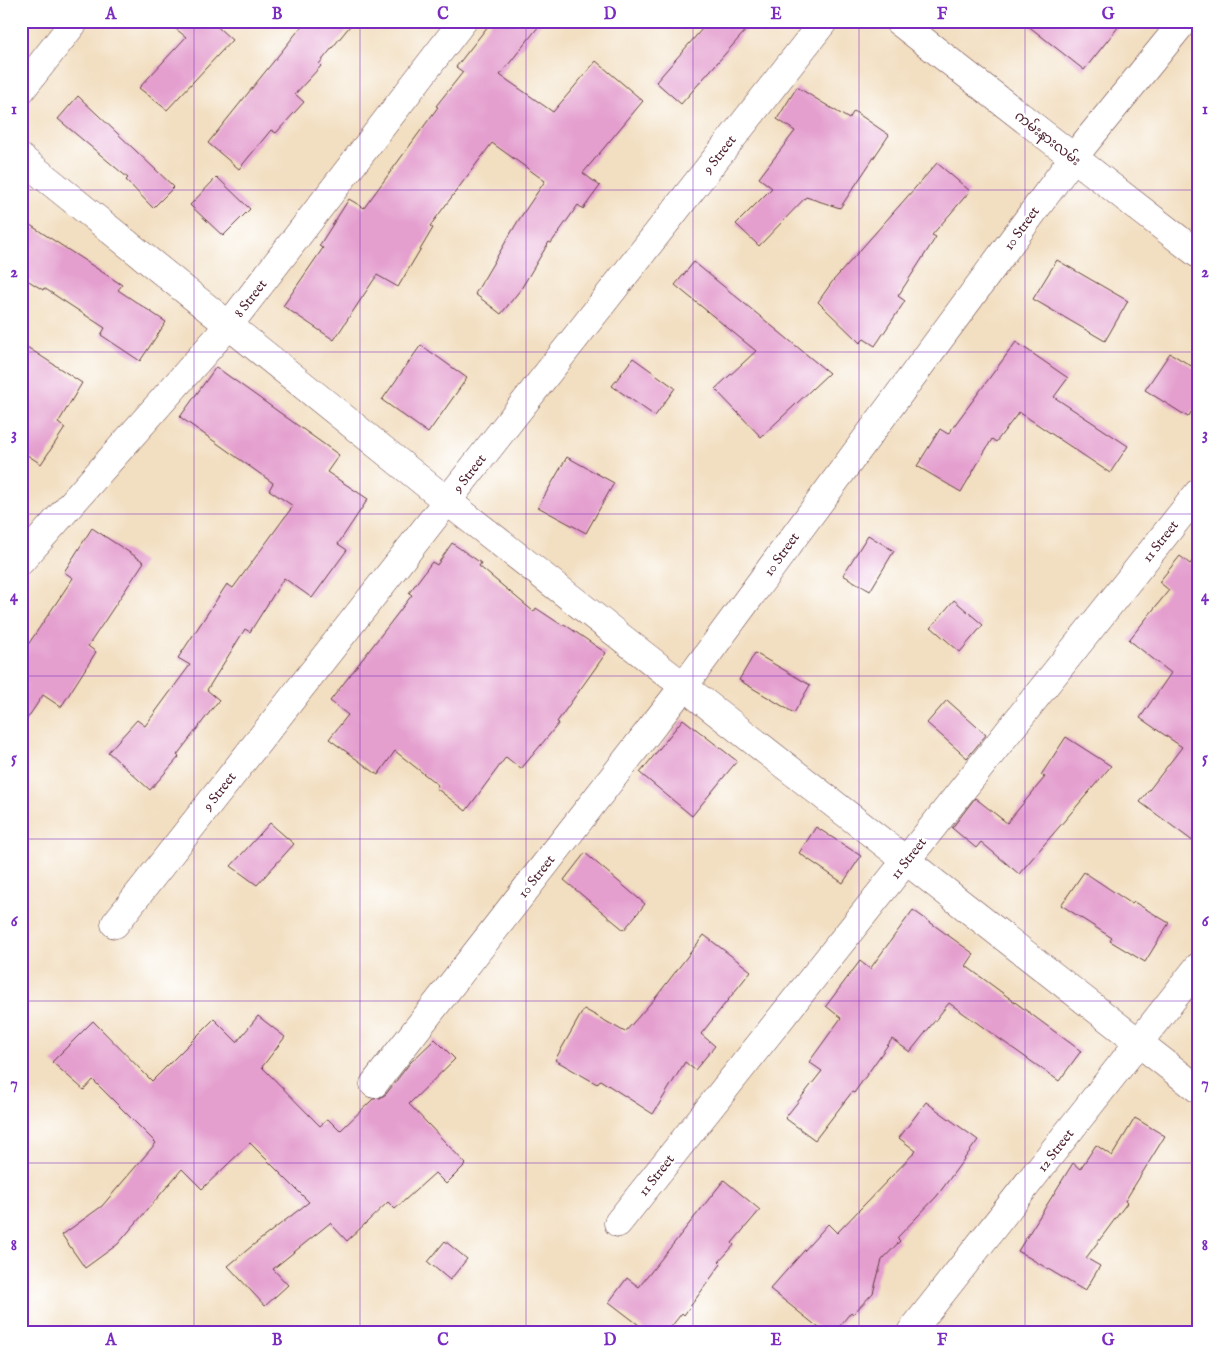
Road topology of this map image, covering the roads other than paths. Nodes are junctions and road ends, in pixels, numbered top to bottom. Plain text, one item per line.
1 (75, 21) edge
2 (463, 21) edge
3 (824, 21) edge
4 (898, 21) edge
5 (1184, 21) edge
6 (21, 90) edge
7 (21, 158) edge
8 (1073, 158) junction
9 (1198, 254) edge
10 (229, 326) junction
11 (1198, 493) edge
12 (447, 501) junction
13 (21, 560) edge
14 (684, 686) junction
15 (906, 860) junction
16 (115, 924) dead end
17 (1198, 967) edge
18 (1139, 1043) junction
19 (374, 1084) dead end
20 (1198, 1089) edge
21 (618, 1223) dead end
22 (911, 1332) edge

1 - 6 street
2 - 10 street, 8 Street
3 - 12 street, 9 Street
4 - 8 street, ကမ်းနားလမ်း
5 - 8 street, 10 Street
7 - 10 street
8 - 9 street, ကမ်းနားလမ်း
8 - 14 street, 10 Street
10 - 12 street
10 - 13 street, 8 Street
11 - 15 street, 11 Street
12 - 14 street
12 - 16 street, 9 Street
14 - 15 street
14 - 19 street, 10 Street
15 - 18 street
15 - 21 street, 11 Street
17 - 18 street, 12 Street
18 - 20 street
18 - 22 street, 12 Street

